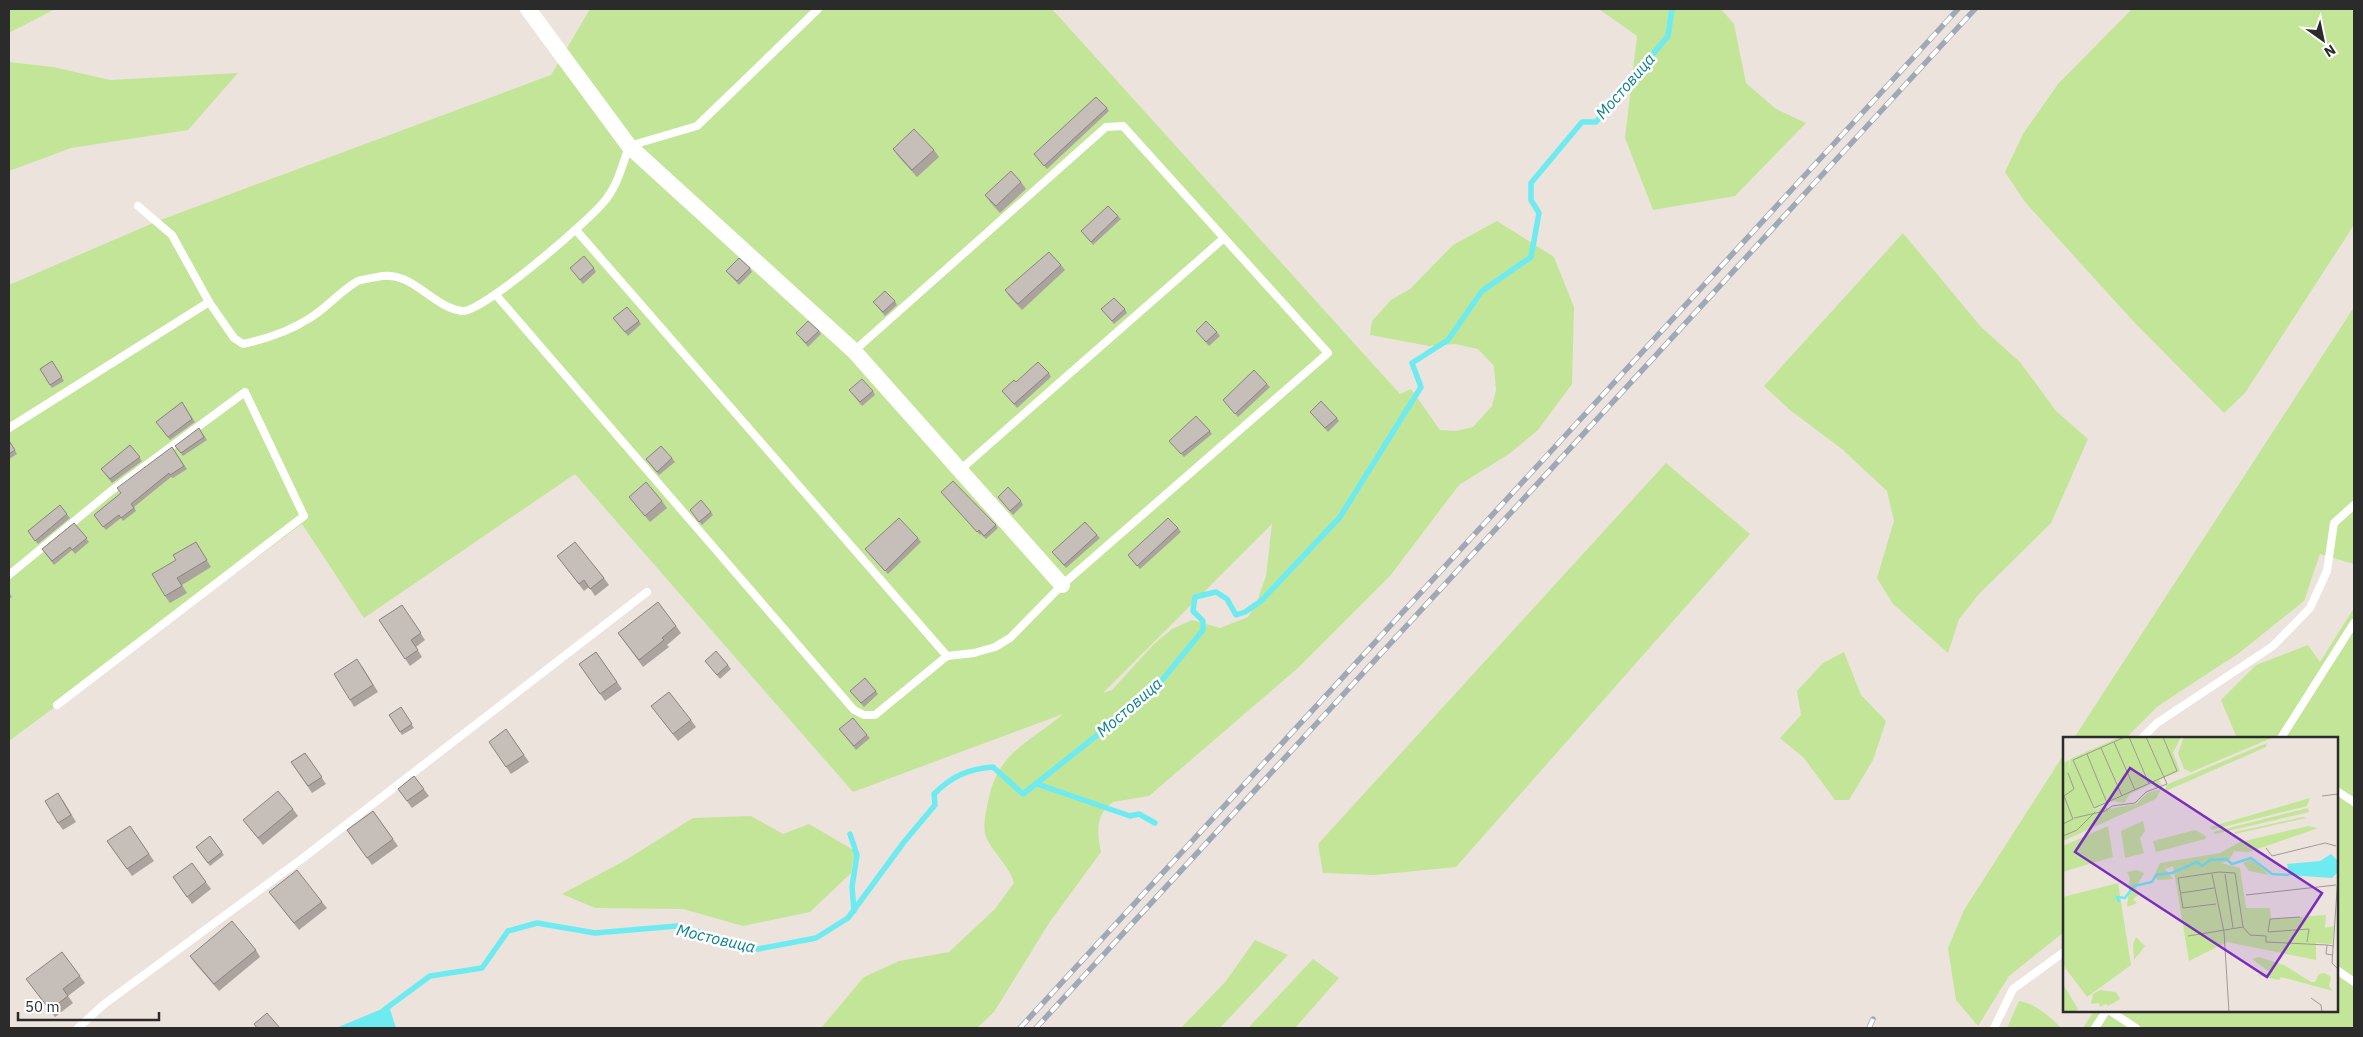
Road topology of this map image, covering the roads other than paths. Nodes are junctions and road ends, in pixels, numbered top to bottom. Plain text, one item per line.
1 (528, 9) edge
2 (818, 9) edge
3 (629, 146) junction
4 (138, 206) dead end
5 (576, 230) junction
6 (1224, 238) junction
7 (496, 295) junction
8 (209, 302) junction
9 (854, 351) junction
10 (9, 428) edge
11 (960, 470) junction
12 (2354, 505) edge
13 (9, 575) edge
14 (1062, 585) junction
15 (646, 592) dead end
16 (2354, 623) edge
17 (947, 656) junction
18 (57, 705) dead end
19 (2143, 737) edge
20 (2282, 737) edge
21 (2338, 792) edge
22 (2354, 802) edge
23 (2063, 953) edge
24 (2338, 971) edge
25 (2354, 982) edge
26 (2105, 1012) edge
27 (2112, 1012) edge
28 (78, 1028) edge
29 (1994, 1028) edge
30 (2095, 1028) edge
31 (2136, 1028) edge

1 - 3 street
2 - 3 lane
3 - 5 lane
3 - 9 street
4 - 8 lane
5 - 7 lane
5 - 17 lane
6 - 9 lane
6 - 11 lane
6 - 14 lane
7 - 8 lane
7 - 17 lane
8 - 10 lane
9 - 11 street
11 - 14 street
12 - 19 lane
13 - 18 lane
14 - 17 lane
15 - 28 lane
16 - 20 lane
21 - 22 lane
23 - 29 lane
24 - 25 lane
26 - 30 lane
27 - 31 lane

